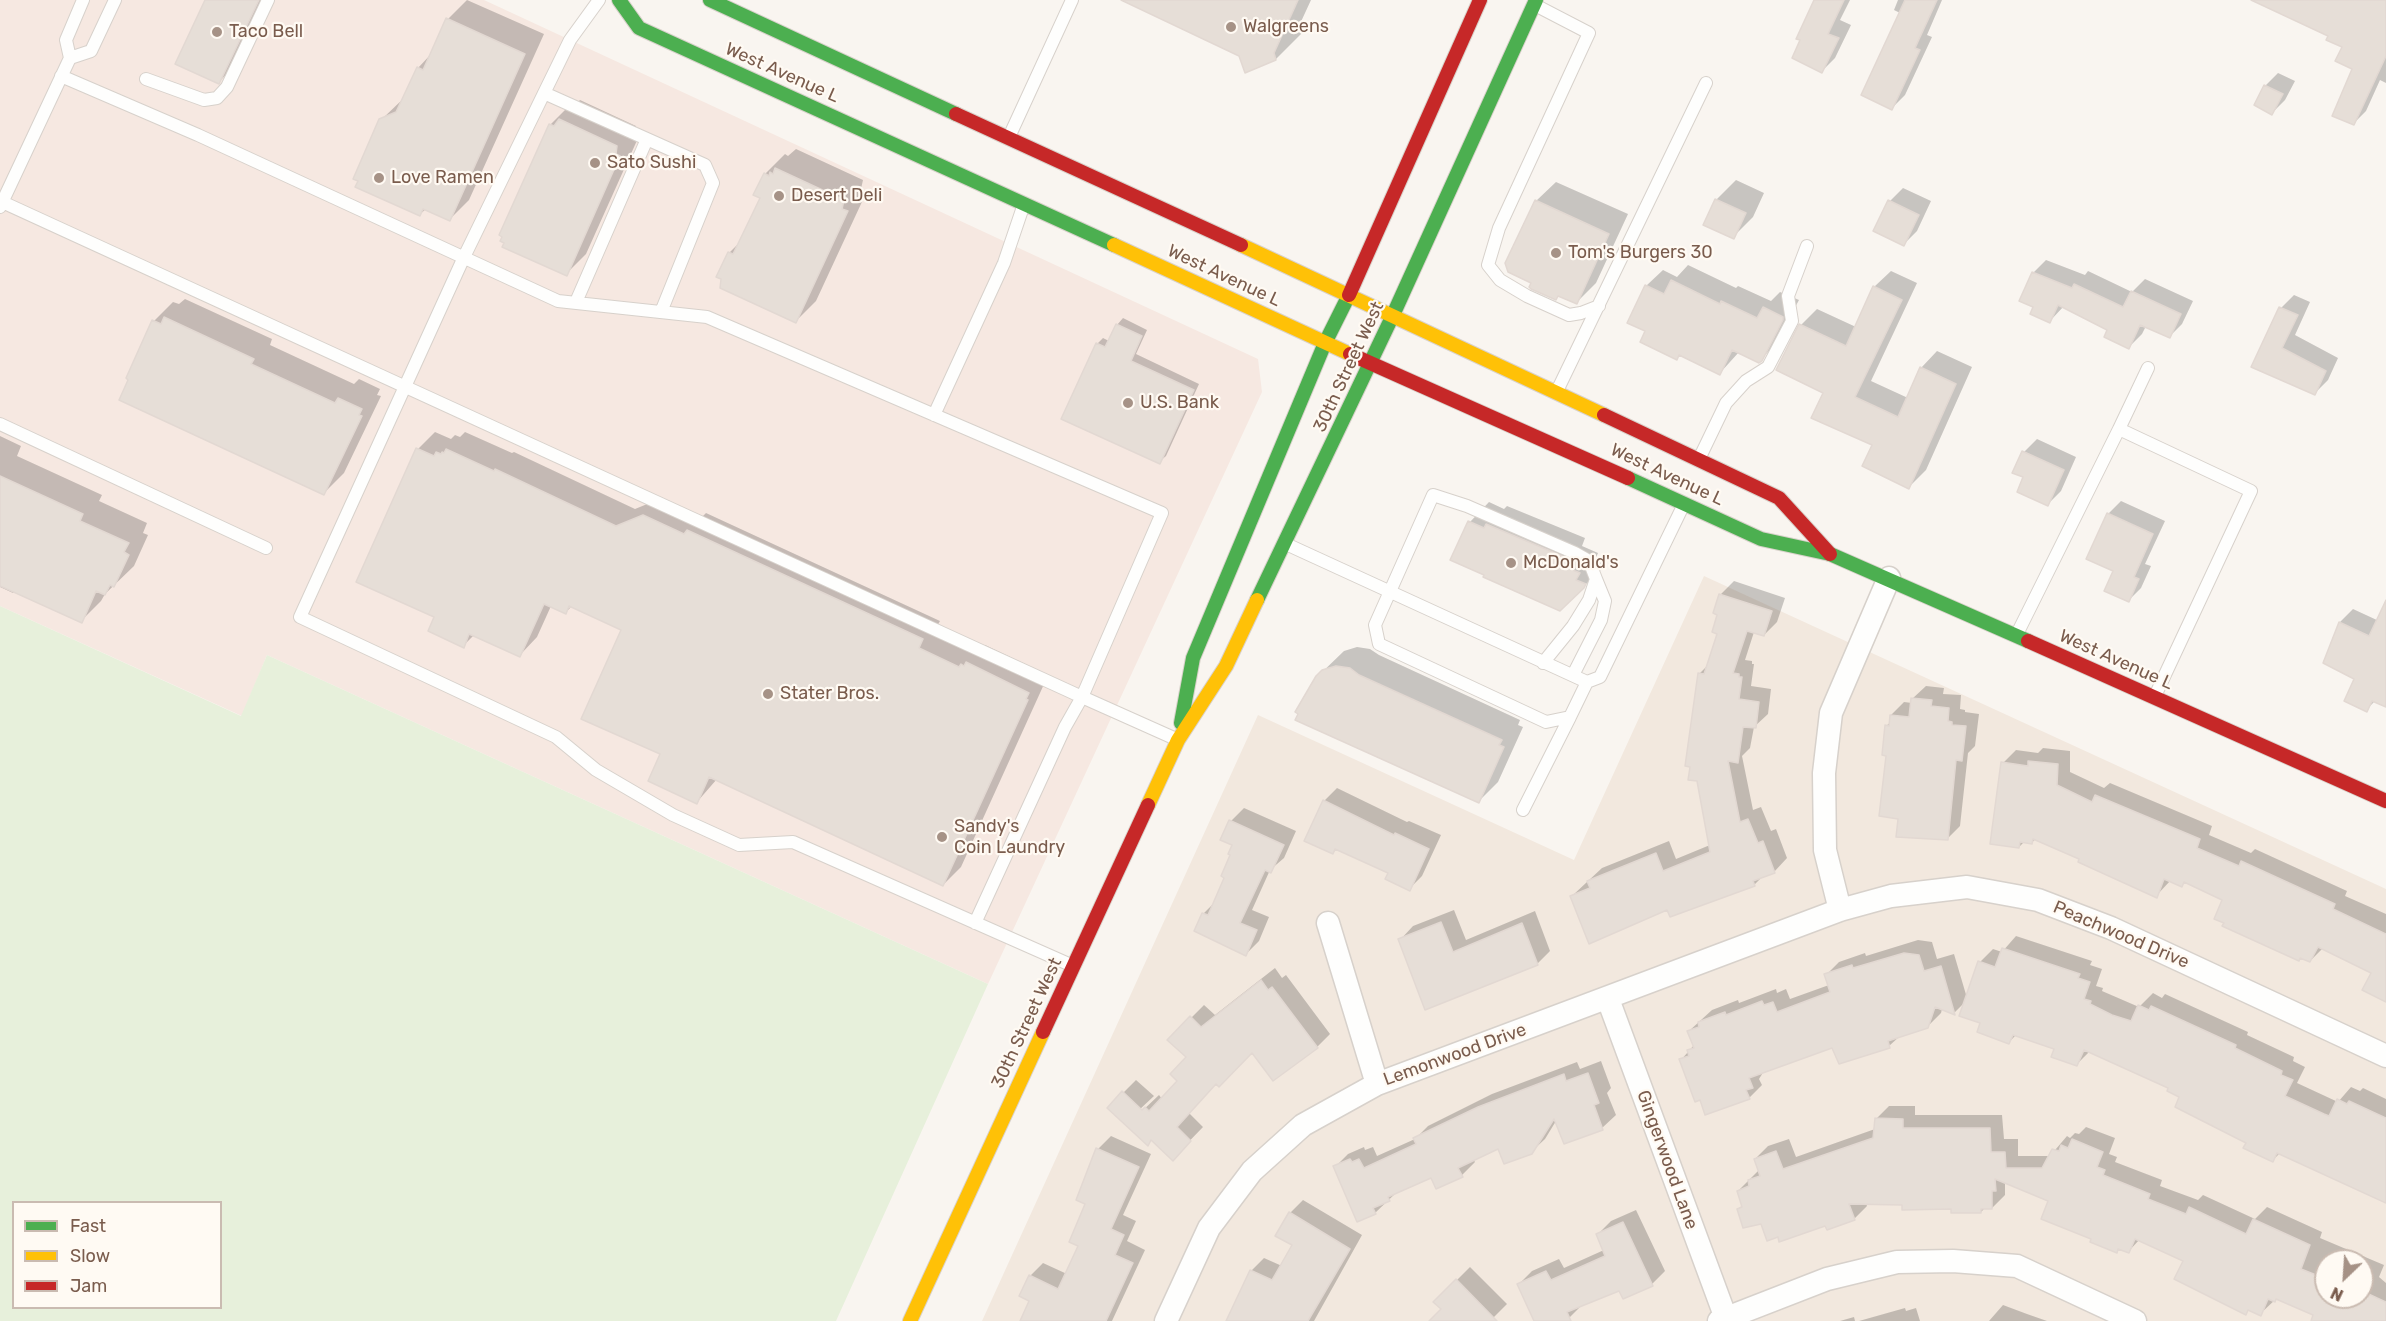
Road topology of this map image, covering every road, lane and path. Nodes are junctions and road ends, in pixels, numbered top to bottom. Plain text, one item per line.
1 (83, 0) edge
2 (115, 0) edge
3 (268, 0) edge
4 (599, 0) edge
5 (619, 0) edge
6 (710, 0) edge
7 (1072, 0) edge
8 (1479, 0) edge
9 (1535, 2) edge
10 (70, 58) junction
11 (61, 76) junction
12 (146, 79) dead end
13 (1706, 83) dead end
14 (544, 93) junction
15 (647, 139) junction
16 (1008, 139) junction
17 (1, 203) edge
18 (1025, 203) junction
19 (1807, 246) dead end
20 (464, 257) junction
21 (1349, 295) junction
22 (576, 302) junction
23 (1599, 306) junction
24 (661, 312) junction
25 (1394, 315) junction
26 (1325, 343) junction
27 (1372, 363) junction
28 (2148, 369) dead end
29 (405, 387) junction
30 (1556, 392) junction
31 (933, 415) junction
32 (0, 424) edge
33 (2119, 429) junction
34 (1699, 459) junction
35 (1684, 503) junction
36 (1285, 543) junction
37 (266, 548) dead end
38 (1830, 554) junction
39 (1889, 578) junction
40 (1596, 579) junction
41 (1390, 592) junction
42 (2016, 635) junction
43 (1544, 663) junction
44 (1573, 675) junction
45 (1587, 682) junction
46 (1082, 697) junction
47 (2154, 697) junction
48 (1569, 717) junction
49 (1178, 740) junction
50 (2386, 801) edge
51 (1523, 810) dead end
52 (1840, 910) junction
53 (975, 923) junction
54 (1328, 924) dead end
55 (1073, 966) junction
56 (1608, 999) junction
57 (2386, 1056) edge
58 (1377, 1084) junction
59 (1724, 1320) edge
60 (910, 1321) edge
61 (1166, 1321) edge
62 (2135, 1321) edge

1 - 10 lane
2 - 10 lane
3 - 12 lane
4 - 14 lane
5 - 18 main road, West Avenue L
6 - 16 main road, West Avenue L
7 - 16 lane
8 - 21 main road, 30th Street West
9 - 23 lane
9 - 25 main road, 30th Street West
10 - 11 lane
11 - 17 lane
11 - 20 lane
13 - 23 lane
14 - 15 lane
14 - 20 lane
15 - 22 lane
15 - 24 lane
16 - 21 main road, West Avenue L
17 - 29 lane
18 - 26 main road, West Avenue L
18 - 31 lane
19 - 34 lane
20 - 22 lane
20 - 29 lane
21 - 25 main road, West Avenue L
21 - 26 main road, 30th Street West
22 - 24 lane
23 - 30 lane
24 - 31 lane
25 - 27 main road, 30th Street West
25 - 30 main road, West Avenue L
26 - 27 main road, West Avenue L
26 - 49 main road, 30th Street West
27 - 35 main road, West Avenue L
27 - 36 main road, 30th Street West
28 - 33 lane
29 - 46 lane
29 - 53 lane
30 - 34 main road, West Avenue L
31 - 46 lane
32 - 37 lane
33 - 42 lane
33 - 47 lane
34 - 38 main road, West Avenue L
35 - 38 main road, West Avenue L
35 - 45 lane
36 - 41 lane
36 - 49 main road, 30th Street West
38 - 39 main road, West Avenue L
39 - 42 main road, West Avenue L
39 - 52 street
40 - 41 lane
40 - 43 lane
40 - 44 lane
41 - 43 lane
41 - 48 lane
42 - 47 main road, West Avenue L
43 - 44 lane
44 - 45 lane
45 - 48 lane
46 - 49 lane
46 - 53 lane
47 - 50 main road, West Avenue L
48 - 51 lane
49 - 55 main road, 30th Street West
52 - 56 street, Lemonwood Drive
52 - 57 street, Peachwood Drive
53 - 55 lane
54 - 58 street
55 - 60 main road, 30th Street West
56 - 58 street, Lemonwood Drive
56 - 59 street, Gingerwood Lane
58 - 61 street, Lemonwood Drive
59 - 62 street

